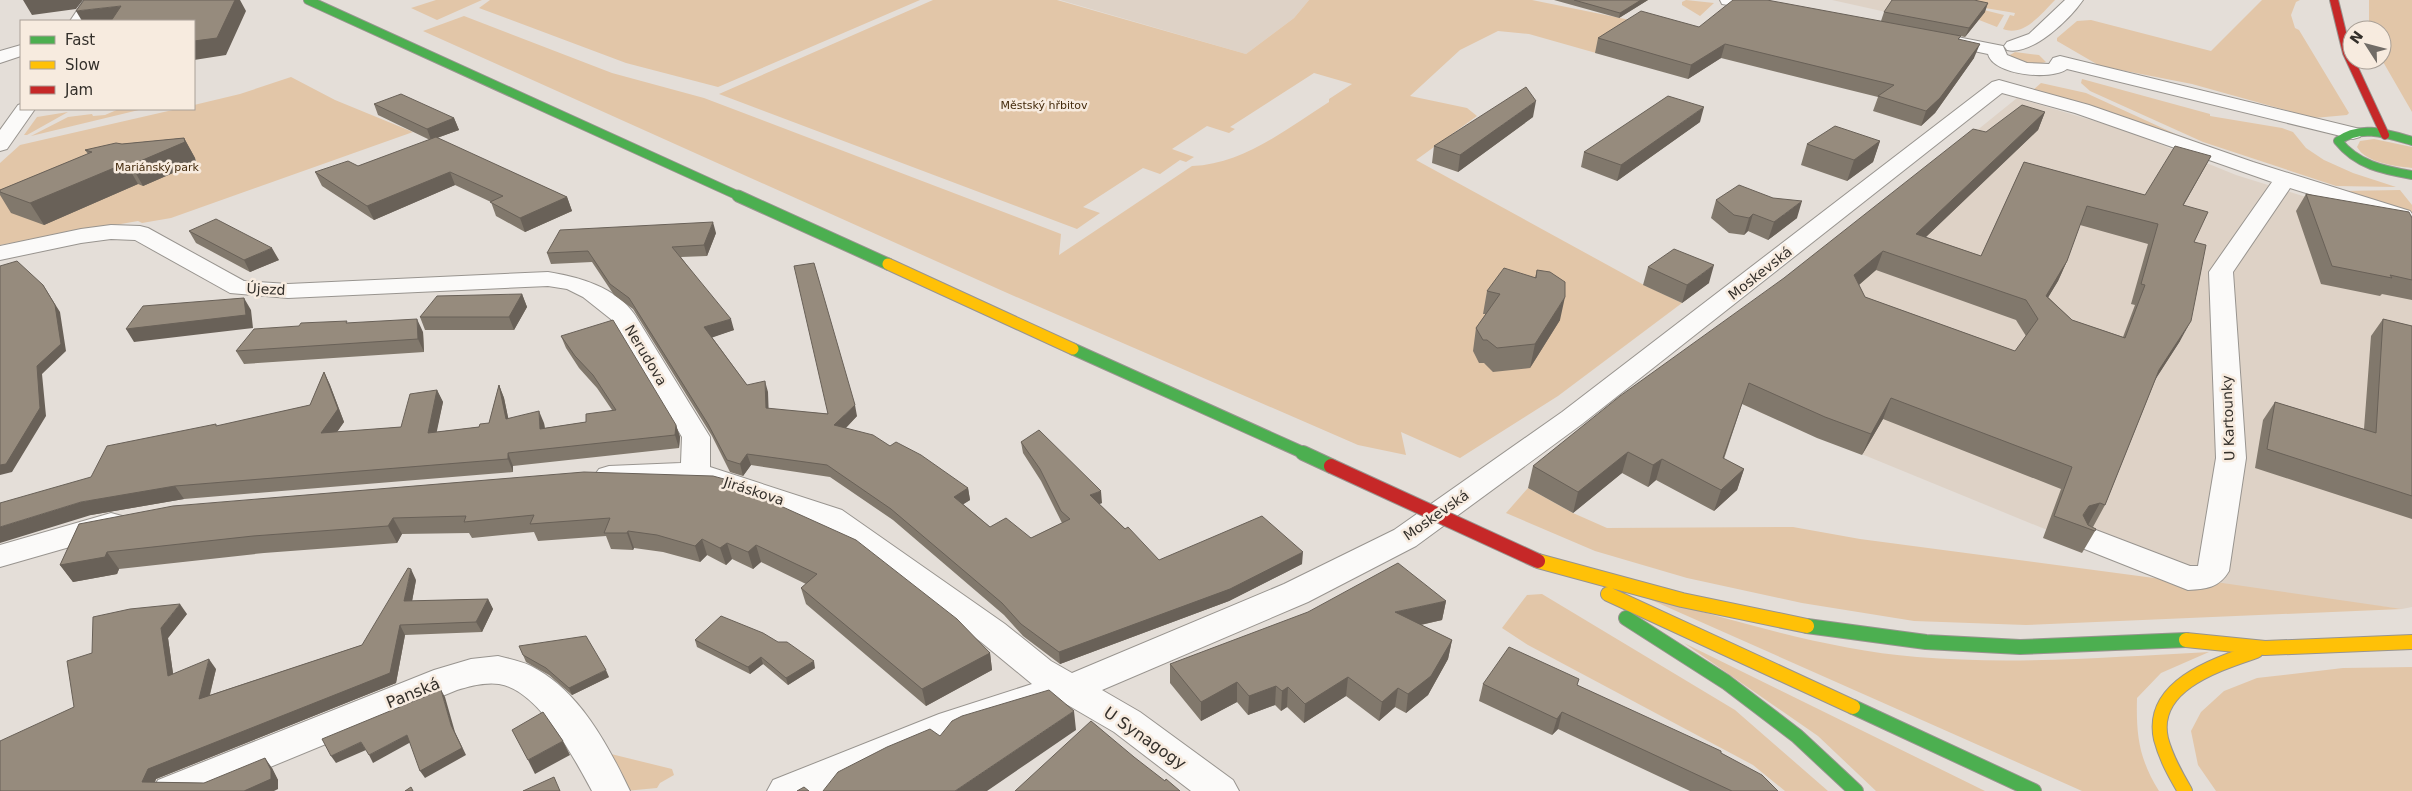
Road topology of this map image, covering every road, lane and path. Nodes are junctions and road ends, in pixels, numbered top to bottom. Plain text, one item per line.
1 (92, 0) edge
2 (308, 0) edge
3 (1728, 0) edge
4 (2075, 0) edge
5 (2334, 0) edge
6 (1785, 10) edge
7 (80, 20) edge
8 (1922, 35) edge
9 (2035, 38) junction
10 (20, 50) edge
11 (0, 57) edge
12 (2003, 61) junction
13 (2053, 63) junction
14 (24, 110) edge
15 (2386, 134) junction
16 (2345, 137) junction
17 (2412, 141) edge
18 (0, 145) edge
19 (2412, 175) edge
20 (2285, 179) junction
21 (2408, 218) edge
22 (0, 253) edge
23 (548, 279) joint
24 (695, 472) junction
25 (580, 477) edge
26 (137, 520) edge
27 (2088, 538) edge
28 (0, 556) edge
29 (1538, 561) junction
30 (1571, 582) dead end
31 (1595, 598) dead end
32 (2412, 642) edge
33 (2265, 648) junction
34 (1069, 689) junction
35 (804, 788) edge
36 (171, 791) edge
37 (611, 791) edge
38 (1220, 791) edge
39 (1856, 791) edge
40 (2034, 791) edge
41 (2185, 791) edge

1 - 7 street
2 - 29 main road, bridge
3 - 6 street
4 - 9 street
5 - 15 main road
8 - 12 street
9 - 12 street
9 - 13 street
10 - 11 street
12 - 13 street
12 - 13 street
12 - 20 street
12 - 34 street, Moskevská
13 - 16 street
14 - 18 street
15 - 16 main road
15 - 17 main road
16 - 19 main road
20 - 21 street
20 - 27 street, U Kartounky
22 - 23 street, Újezd
23 - 24 street, Nerudova
24 - 25 street, Jiráskova
24 - 34 street, Jiráskova
26 - 28 street
29 - 30 main road
29 - 33 main road
29 - 40 main road
31 - 39 main road
32 - 33 main road
33 - 41 main road
34 - 35 street, Moskevská
34 - 38 street, U Synagogy
36 - 37 street, Panská

